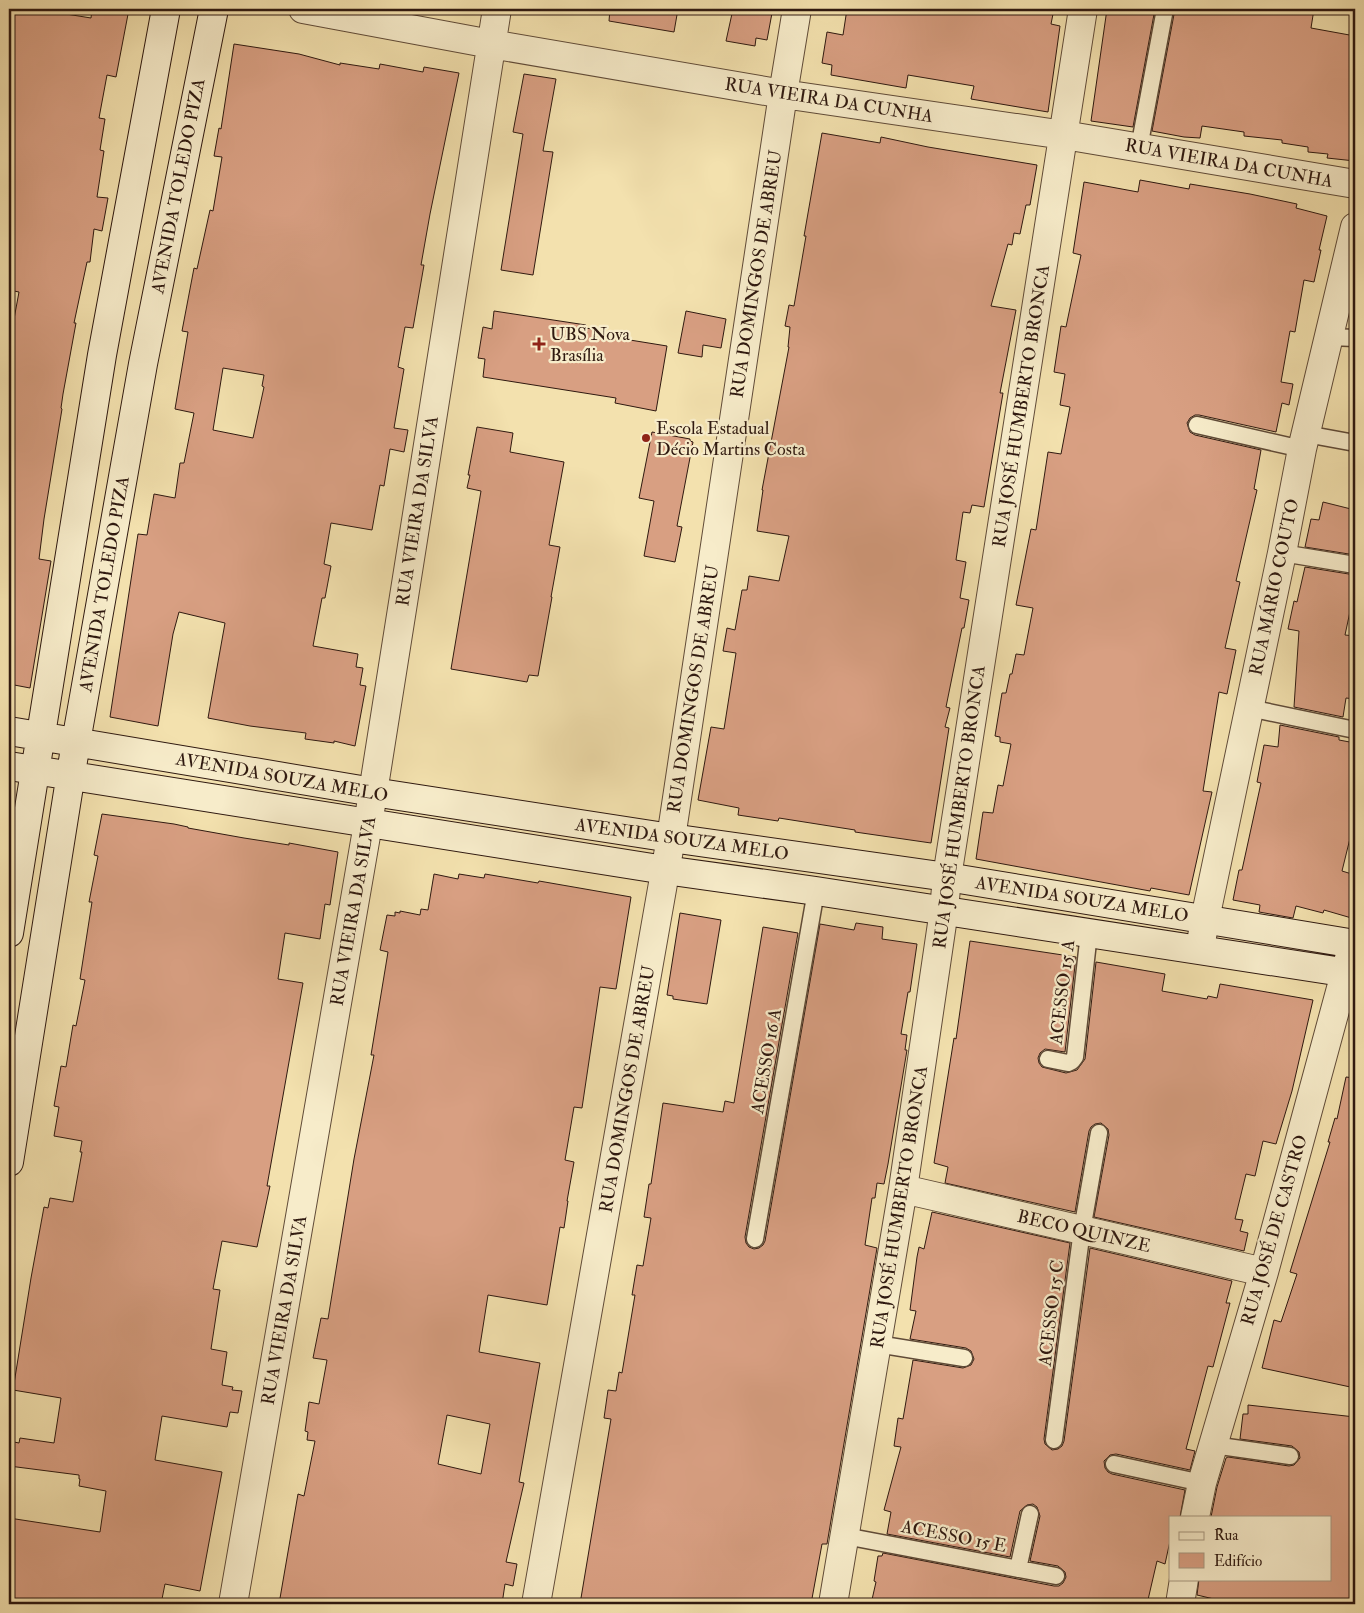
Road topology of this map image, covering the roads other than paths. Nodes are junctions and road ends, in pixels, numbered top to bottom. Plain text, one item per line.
1 (166, 9) edge
2 (214, 9) edge
3 (303, 9) edge
4 (497, 9) edge
5 (797, 9) edge
6 (1083, 9) edge
7 (1165, 9) edge
8 (491, 44) junction
9 (783, 94) junction
10 (1064, 135) junction
11 (1139, 148) junction
12 (1355, 184) edge
13 (1355, 227) edge
14 (1342, 337) edge
15 (102, 356) junction
16 (143, 364) junction
17 (1197, 426) dead end
18 (1304, 441) junction
19 (1355, 443) edge
20 (1282, 553) junction
21 (1355, 565) edge
22 (1249, 708) junction
23 (1355, 730) edge
24 (9, 731) edge
25 (39, 736) junction
26 (76, 742) junction
27 (9, 766) edge
28 (36, 770) junction
29 (72, 776) junction
30 (373, 792) junction
31 (368, 824) junction
32 (671, 838) junction
33 (665, 870) junction
34 (946, 877) junction
35 (816, 891) junction
36 (944, 910) junction
37 (1205, 919) junction
38 (9, 933) edge
39 (1089, 933) junction
40 (1354, 944) edge
41 (1200, 949) junction
42 (1350, 973) edge
43 (1048, 1059) dead end
44 (1099, 1133) dead end
45 (9, 1162) edge
46 (903, 1190) junction
47 (1082, 1230) junction
48 (755, 1239) dead end
49 (1264, 1272) junction
50 (877, 1344) junction
51 (964, 1358) dead end
52 (1054, 1440) dead end
53 (1213, 1444) junction
54 (1290, 1456) dead end
55 (1114, 1464) dead end
56 (1202, 1483) junction
57 (1030, 1514) dead end
58 (1196, 1516) edge
59 (845, 1536) junction
60 (1018, 1569) junction
61 (1056, 1576) dead end
62 (1184, 1580) edge
63 (233, 1604) edge
64 (536, 1604) edge
65 (833, 1604) edge
66 (1180, 1604) edge

1 - 15 street
2 - 16 street, AVENIDA TOLEDO PIZA
3 - 8 street, RUA VIEIRA DA CUNHA
4 - 8 street, RUA VIEIRA DA SILVA
5 - 9 street, RUA DOMINGOS DE ABREU
6 - 10 street, RUA JOSÉ HUMBERTO BRONCA
7 - 11 lane
8 - 9 street, RUA VIEIRA DA CUNHA
8 - 30 street, RUA VIEIRA DA SILVA
9 - 10 street, RUA VIEIRA DA CUNHA
9 - 32 street, RUA DOMINGOS DE ABREU
10 - 11 street, RUA VIEIRA DA CUNHA
10 - 34 street, RUA JOSÉ HUMBERTO BRONCA
11 - 12 street, RUA VIEIRA DA CUNHA
13 - 14 street, RUA MÁRIO COUTO
14 - 18 street, RUA MÁRIO COUTO
15 - 16 street
15 - 25 street
16 - 26 street, AVENIDA TOLEDO PIZA
17 - 18 lane
18 - 19 lane
18 - 20 street, RUA MÁRIO COUTO
20 - 21 lane
20 - 22 street, RUA MÁRIO COUTO
22 - 23 lane
22 - 37 street, RUA MÁRIO COUTO
24 - 25 street, AVENIDA SOUZA MELO
25 - 26 street, AVENIDA SOUZA MELO
25 - 28 street
26 - 29 street, AVENIDA TOLEDO PIZA
26 - 30 street, AVENIDA SOUZA MELO
27 - 28 street, AVENIDA SOUZA MELO
28 - 29 street, AVENIDA SOUZA MELO
28 - 38 street
29 - 31 street, AVENIDA SOUZA MELO
29 - 45 street, AVENIDA TOLEDO PIZA
30 - 31 street, RUA VIEIRA DA SILVA
30 - 32 street, AVENIDA SOUZA MELO
31 - 33 street, AVENIDA SOUZA MELO
31 - 63 street, RUA VIEIRA DA SILVA
32 - 33 street, RUA DOMINGOS DE ABREU
32 - 34 street, AVENIDA SOUZA MELO
33 - 35 street, AVENIDA SOUZA MELO
33 - 64 street, RUA DOMINGOS DE ABREU
34 - 36 street, RUA JOSÉ HUMBERTO BRONCA
34 - 37 street, AVENIDA SOUZA MELO
35 - 36 street, AVENIDA SOUZA MELO
35 - 48 lane, ACESSO 16 A
36 - 39 street, AVENIDA SOUZA MELO
36 - 46 street, RUA JOSÉ HUMBERTO BRONCA
37 - 40 street, AVENIDA SOUZA MELO
37 - 41 street, RUA MÁRIO COUTO
39 - 41 street, AVENIDA SOUZA MELO
39 - 43 lane, ACESSO 15 A
40 - 42 street, RUA JOSÉ DE CASTRO
41 - 42 street, AVENIDA SOUZA MELO
42 - 49 street, RUA JOSÉ DE CASTRO
44 - 47 lane, ACESSO 15 C
46 - 47 street, BECO QUINZE
46 - 50 street, RUA JOSÉ HUMBERTO BRONCA
47 - 49 street, BECO QUINZE
47 - 52 lane, ACESSO 15 C
49 - 53 street, RUA JOSÉ DE CASTRO
50 - 51 lane
50 - 59 street, RUA JOSÉ HUMBERTO BRONCA
53 - 54 lane
53 - 56 street, RUA JOSÉ DE CASTRO
55 - 56 lane
56 - 58 street, RUA JOSÉ DE CASTRO
57 - 60 lane
59 - 60 lane, ACESSO 15 E
59 - 65 street, RUA JOSÉ HUMBERTO BRONCA
60 - 61 lane, ACESSO 15 E
62 - 66 street

